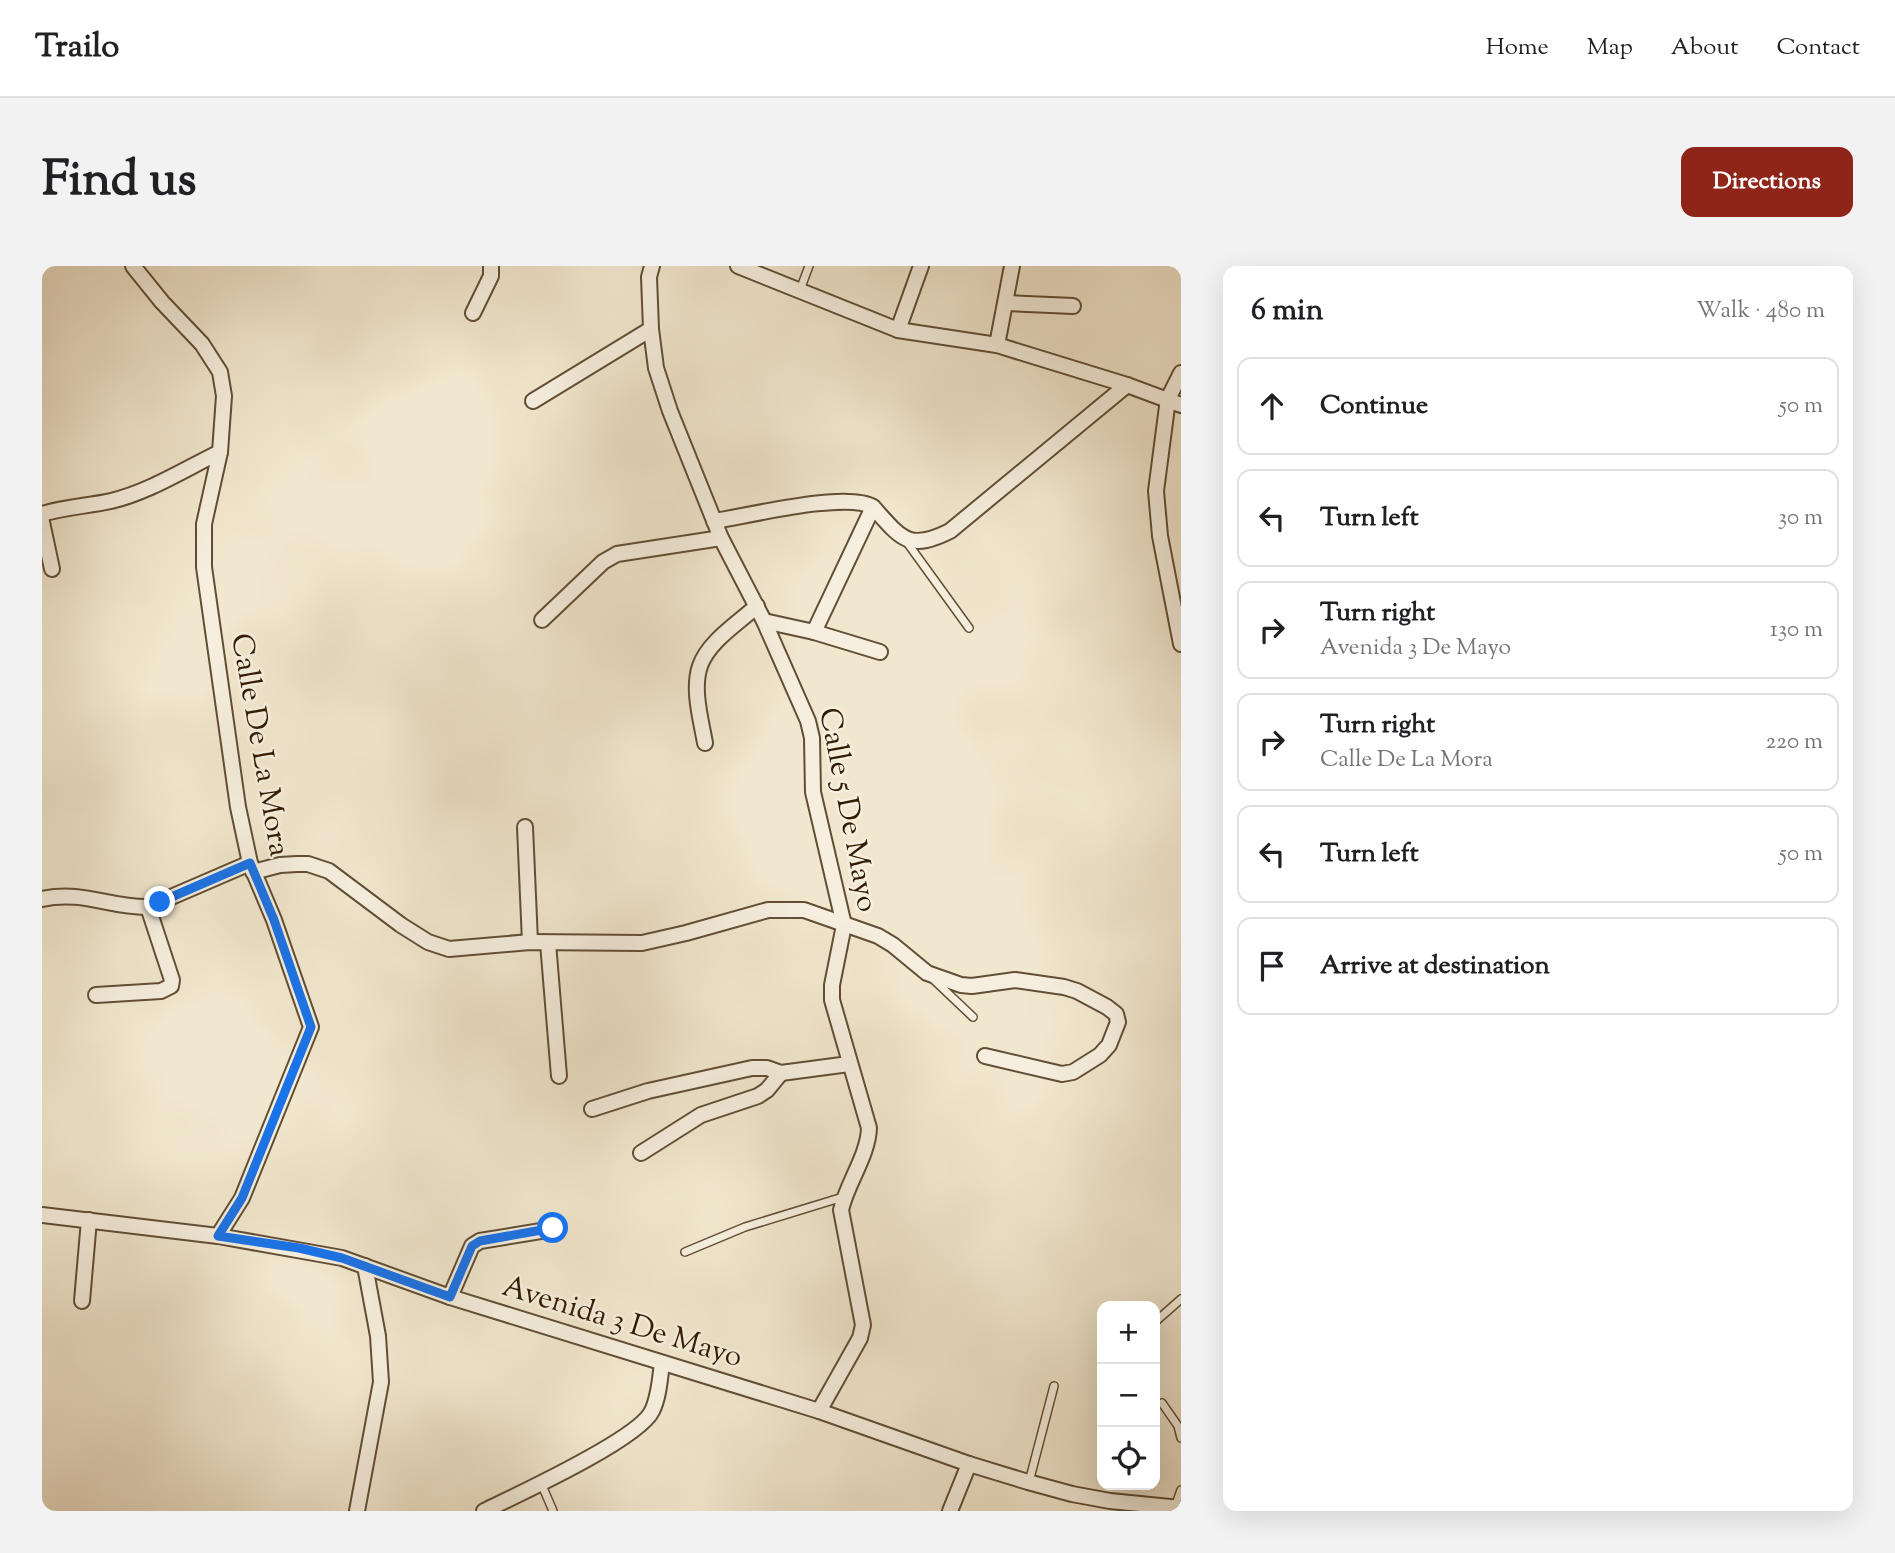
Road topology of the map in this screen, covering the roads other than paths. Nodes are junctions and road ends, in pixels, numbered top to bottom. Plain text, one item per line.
1 (133, 266) edge
2 (491, 266) edge
3 (653, 266) edge
4 (738, 266) edge
5 (809, 266) edge
6 (921, 266) edge
7 (1012, 266) edge
8 (799, 291) junction
9 (1006, 303) junction
10 (1073, 306) dead end
11 (473, 313) dead end
12 (651, 329) junction
13 (898, 330) junction
14 (997, 345) junction
15 (1181, 373) edge
16 (1126, 385) junction
17 (533, 401) dead end
18 (1174, 402) edge
19 (219, 452) junction
20 (873, 507) junction
21 (42, 514) edge
22 (714, 521) junction
23 (42, 522) edge
24 (721, 538) junction
25 (905, 540) junction
26 (52, 569) dead end
27 (757, 606) junction
28 (542, 621) dead end
29 (764, 621) junction
30 (969, 628) dead end
31 (814, 632) junction
32 (1181, 644) edge
33 (880, 652) dead end
34 (705, 743) dead end
35 (525, 827) dead end
36 (252, 868) junction
37 (42, 899) edge
38 (148, 907) junction
39 (844, 925) junction
40 (530, 942) junction
41 (548, 943) junction
42 (927, 973) junction
43 (96, 995) dead end
44 (973, 1017) dead end
45 (985, 1056) dead end
46 (849, 1064) junction
47 (781, 1073) junction
48 (559, 1076) dead end
49 (592, 1110) dead end
50 (642, 1153) dead end
51 (844, 1196) junction
52 (42, 1215) edge
53 (89, 1220) junction
54 (553, 1228) dead end
55 (218, 1236) junction
56 (685, 1252) dead end
57 (365, 1266) junction
58 (450, 1297) junction
59 (1181, 1299) edge
60 (82, 1301) dead end
61 (1160, 1318) edge
62 (662, 1363) junction
63 (1054, 1386) dead end
64 (1162, 1403) dead end
65 (819, 1411) junction
66 (1181, 1438) edge
67 (969, 1464) junction
68 (1028, 1482) junction
69 (541, 1483) junction
70 (1181, 1490) edge
71 (1177, 1509) edge
72 (358, 1511) edge
73 (484, 1511) edge
74 (553, 1511) edge
75 (950, 1511) edge

1 - 19 street, Calle De La Mora
2 - 11 street
3 - 12 street, Calle 5 De Mayo
4 - 8 street
5 - 8 lane
6 - 13 street
7 - 9 street
8 - 13 street
9 - 10 street
9 - 14 street
12 - 17 street
12 - 22 street, Calle 5 De Mayo
13 - 14 street
14 - 16 street
15 - 18 street
16 - 18 street
16 - 25 street
18 - 32 street
19 - 21 street
19 - 36 street, Calle De La Mora
20 - 22 street
20 - 25 street
20 - 31 street
22 - 24 street, Calle 5 De Mayo
23 - 26 street
24 - 27 street, Calle 5 De Mayo
24 - 28 street
25 - 30 lane
27 - 29 street, Calle 5 De Mayo
27 - 34 street
29 - 31 street
29 - 39 street, Calle 5 De Mayo
31 - 33 street
35 - 40 street
36 - 38 street
36 - 40 street
36 - 55 street, Calle De La Mora
37 - 38 street
38 - 43 street
39 - 41 street
39 - 42 street
39 - 46 street, Calle 5 De Mayo
40 - 41 street
41 - 48 street
42 - 44 lane
42 - 45 street
46 - 47 street
46 - 51 street, Calle 5 De Mayo
47 - 49 street
47 - 50 street
51 - 56 lane
51 - 65 street, Calle 5 De Mayo
52 - 53 street, Avenida 3 De Mayo
53 - 55 street, Avenida 3 De Mayo
53 - 60 street
54 - 58 street
55 - 57 street, Avenida 3 De Mayo
57 - 58 street, Avenida 3 De Mayo
57 - 72 street
58 - 62 street, Avenida 3 De Mayo
59 - 61 lane
62 - 65 street, Avenida 3 De Mayo
62 - 69 street
63 - 68 lane
64 - 66 lane
65 - 67 street, Avenida 3 De Mayo
67 - 68 street, Avenida 3 De Mayo
67 - 75 street
68 - 71 street, Avenida 3 De Mayo
69 - 73 street
69 - 74 lane
70 - 71 lane

